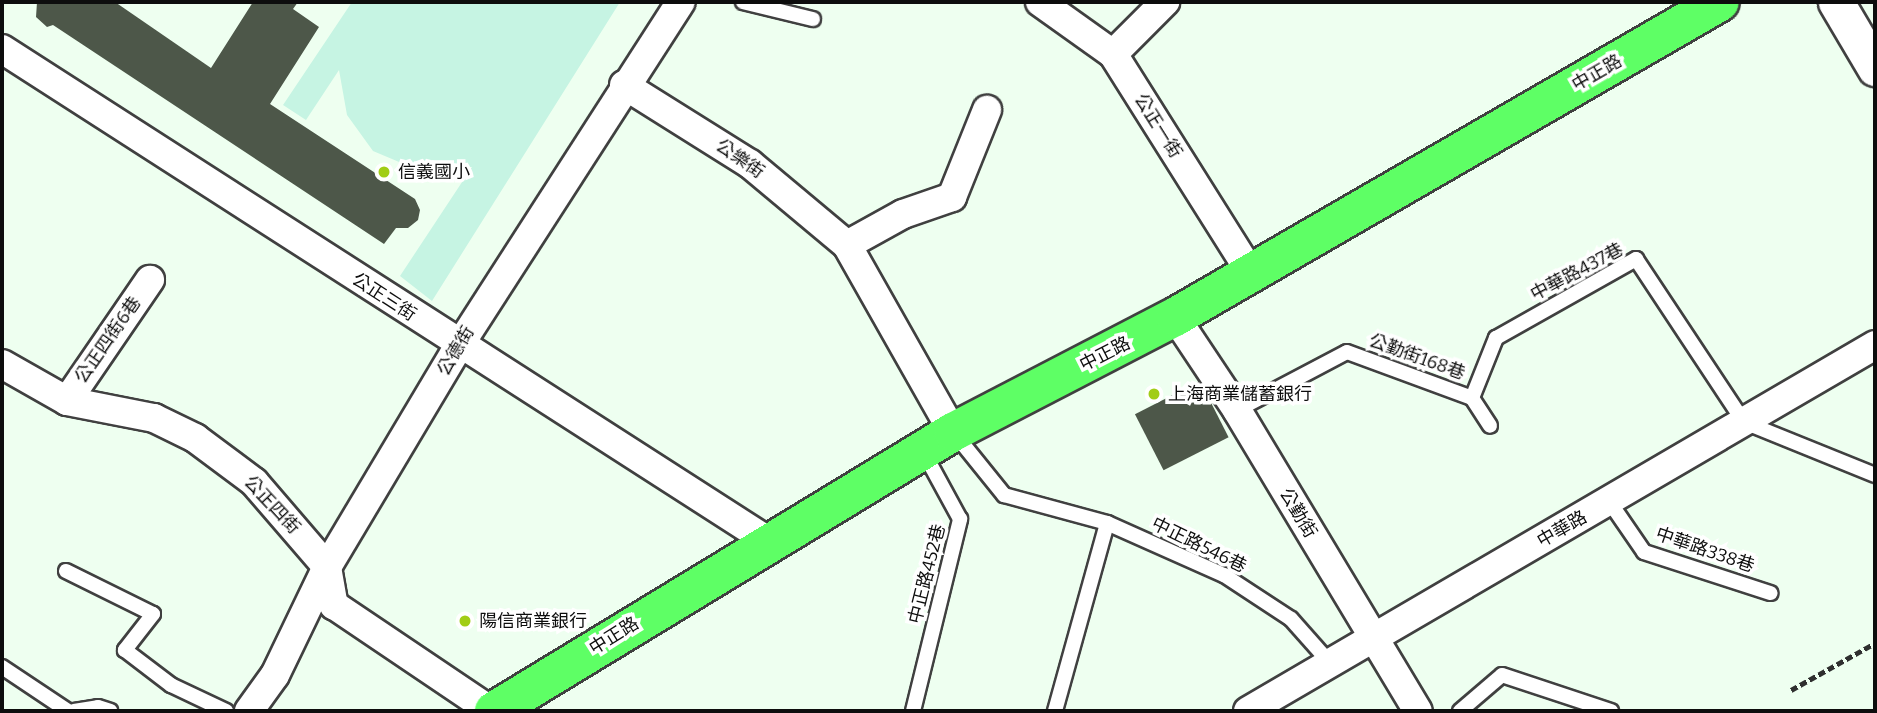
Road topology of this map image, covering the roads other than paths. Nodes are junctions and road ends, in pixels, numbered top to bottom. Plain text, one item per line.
1 (681, 2) edge
2 (743, 2) edge
3 (1040, 2) edge
4 (1165, 2) edge
5 (1720, 2) edge
6 (1836, 2) edge
7 (813, 19) dead end
8 (2, 49) edge
9 (1113, 54) junction
10 (1875, 68) edge
11 (624, 85) junction
12 (987, 110) dead end
13 (847, 245) junction
14 (1251, 273) junction
15 (150, 280) dead end
16 (1175, 317) junction
17 (1875, 345) edge
18 (458, 346) junction
19 (3, 368) edge
20 (1472, 398) junction
21 (67, 401) junction
22 (1237, 410) junction
23 (1744, 422) junction
24 (1490, 426) dead end
25 (939, 443) junction
26 (1875, 475) edge
27 (1609, 501) junction
28 (1107, 523) junction
29 (768, 541) junction
30 (327, 567) junction
31 (66, 571) dead end
32 (1770, 593) dead end
33 (1373, 639) junction
34 (1331, 664) junction
35 (2, 667) edge
36 (68, 711) edge
37 (74, 711) edge
38 (110, 711) edge
39 (226, 711) edge
40 (249, 711) edge
41 (493, 711) edge
42 (913, 711) edge
43 (1055, 711) edge
44 (1248, 711) edge
45 (1418, 711) edge
46 (1460, 711) edge
47 (1611, 711) edge

1 - 11 street, 公德街
2 - 7 lane
3 - 9 street, 公正一街
4 - 9 street
5 - 14 main road, 中正路
6 - 10 street
8 - 18 street, 公正三街
9 - 14 street, 公正一街
11 - 13 street, 公樂街
11 - 18 street, 公德街
12 - 13 street
13 - 25 street, 公樂街
14 - 16 main road, 中正路
15 - 21 street, 公正四街6巷
16 - 22 street, 公勤街
16 - 25 main road, 中正路
17 - 23 street, 中華路
18 - 29 street, 公正三街
18 - 30 street, 公德街
19 - 21 street, 公正四街
20 - 22 lane, 公勤街168巷
20 - 23 lane, 中華路437巷
20 - 24 lane
21 - 30 street, 公正四街
22 - 33 street, 公勤街
23 - 26 lane
23 - 27 street, 中華路
25 - 28 lane, 中正路546巷
25 - 29 main road, 中正路
25 - 42 lane, 中正路452巷
27 - 32 lane, 中華路338巷
27 - 33 street, 中華路
28 - 34 lane, 中正路546巷
28 - 43 lane
29 - 41 main road, 中正路
30 - 40 street, 公德街
30 - 41 street
31 - 39 lane
33 - 34 street, 中華路
33 - 45 street, 公勤街
34 - 44 street, 中華路
35 - 36 lane
37 - 38 lane
46 - 47 lane

